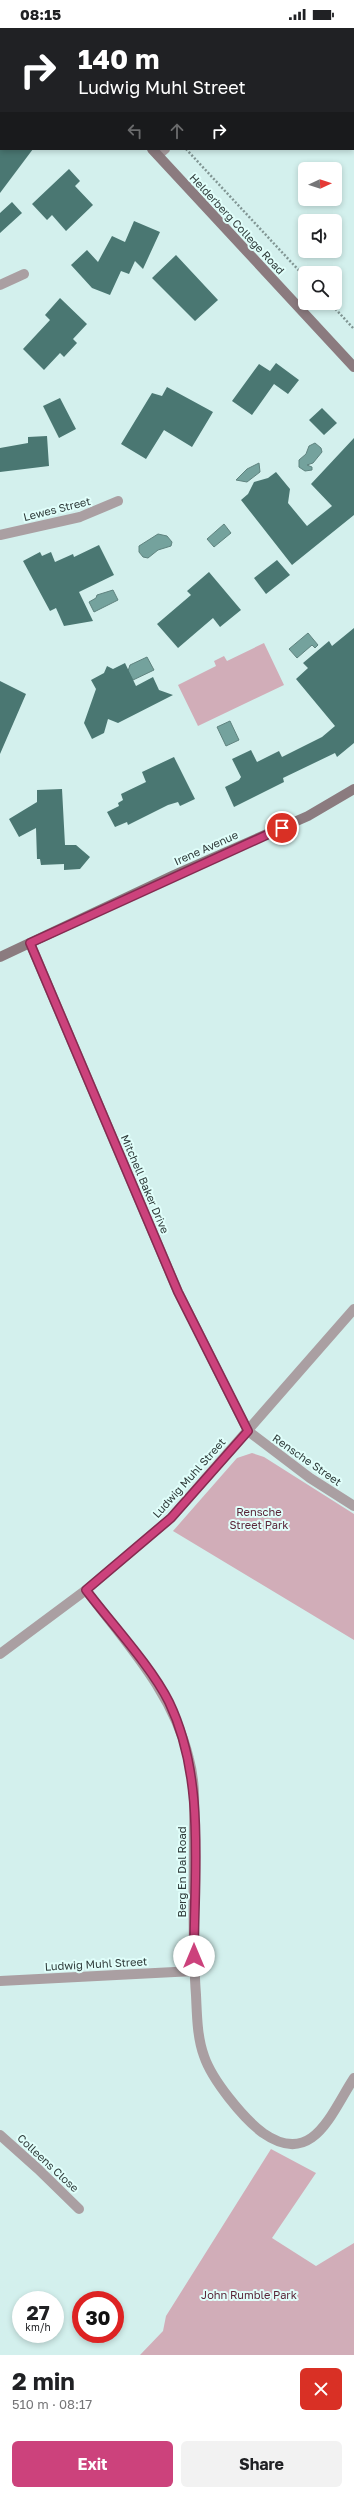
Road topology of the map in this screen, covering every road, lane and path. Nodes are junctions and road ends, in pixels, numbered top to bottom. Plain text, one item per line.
1 (187, 150) edge
2 (158, 151) edge
3 (298, 269) edge
4 (24, 274) dead end
5 (0, 285) edge
6 (336, 310) edge
7 (354, 329) edge
8 (354, 367) edge
9 (118, 502) dead end
10 (0, 534) edge
11 (354, 789) edge
12 (30, 943) junction
13 (0, 957) edge
14 (354, 1309) edge
15 (248, 1431) junction
16 (354, 1506) edge
17 (86, 1590) junction
18 (0, 1654) edge
19 (194, 1971) junction
20 (0, 1981) edge
21 (354, 2078) edge
22 (0, 2135) edge
23 (79, 2209) dead end

1 - 3 path
2 - 8 street, Helderberg College Road
4 - 5 street
6 - 7 path
9 - 10 street, Lewes Street
11 - 12 street, Irene Avenue
12 - 13 street, Irene Avenue
12 - 15 street, Mitchell Baker Drive
14 - 15 street, Ludwig Muhl Street
15 - 16 street, Rensche Street
15 - 17 street, Ludwig Muhl Street
17 - 18 street, Ludwig Muhl Street
17 - 19 street, Berg En Dal Road
19 - 20 street, Ludwig Muhl Street
19 - 21 street, Berg En Dal Road
22 - 23 street, Colleens Close

